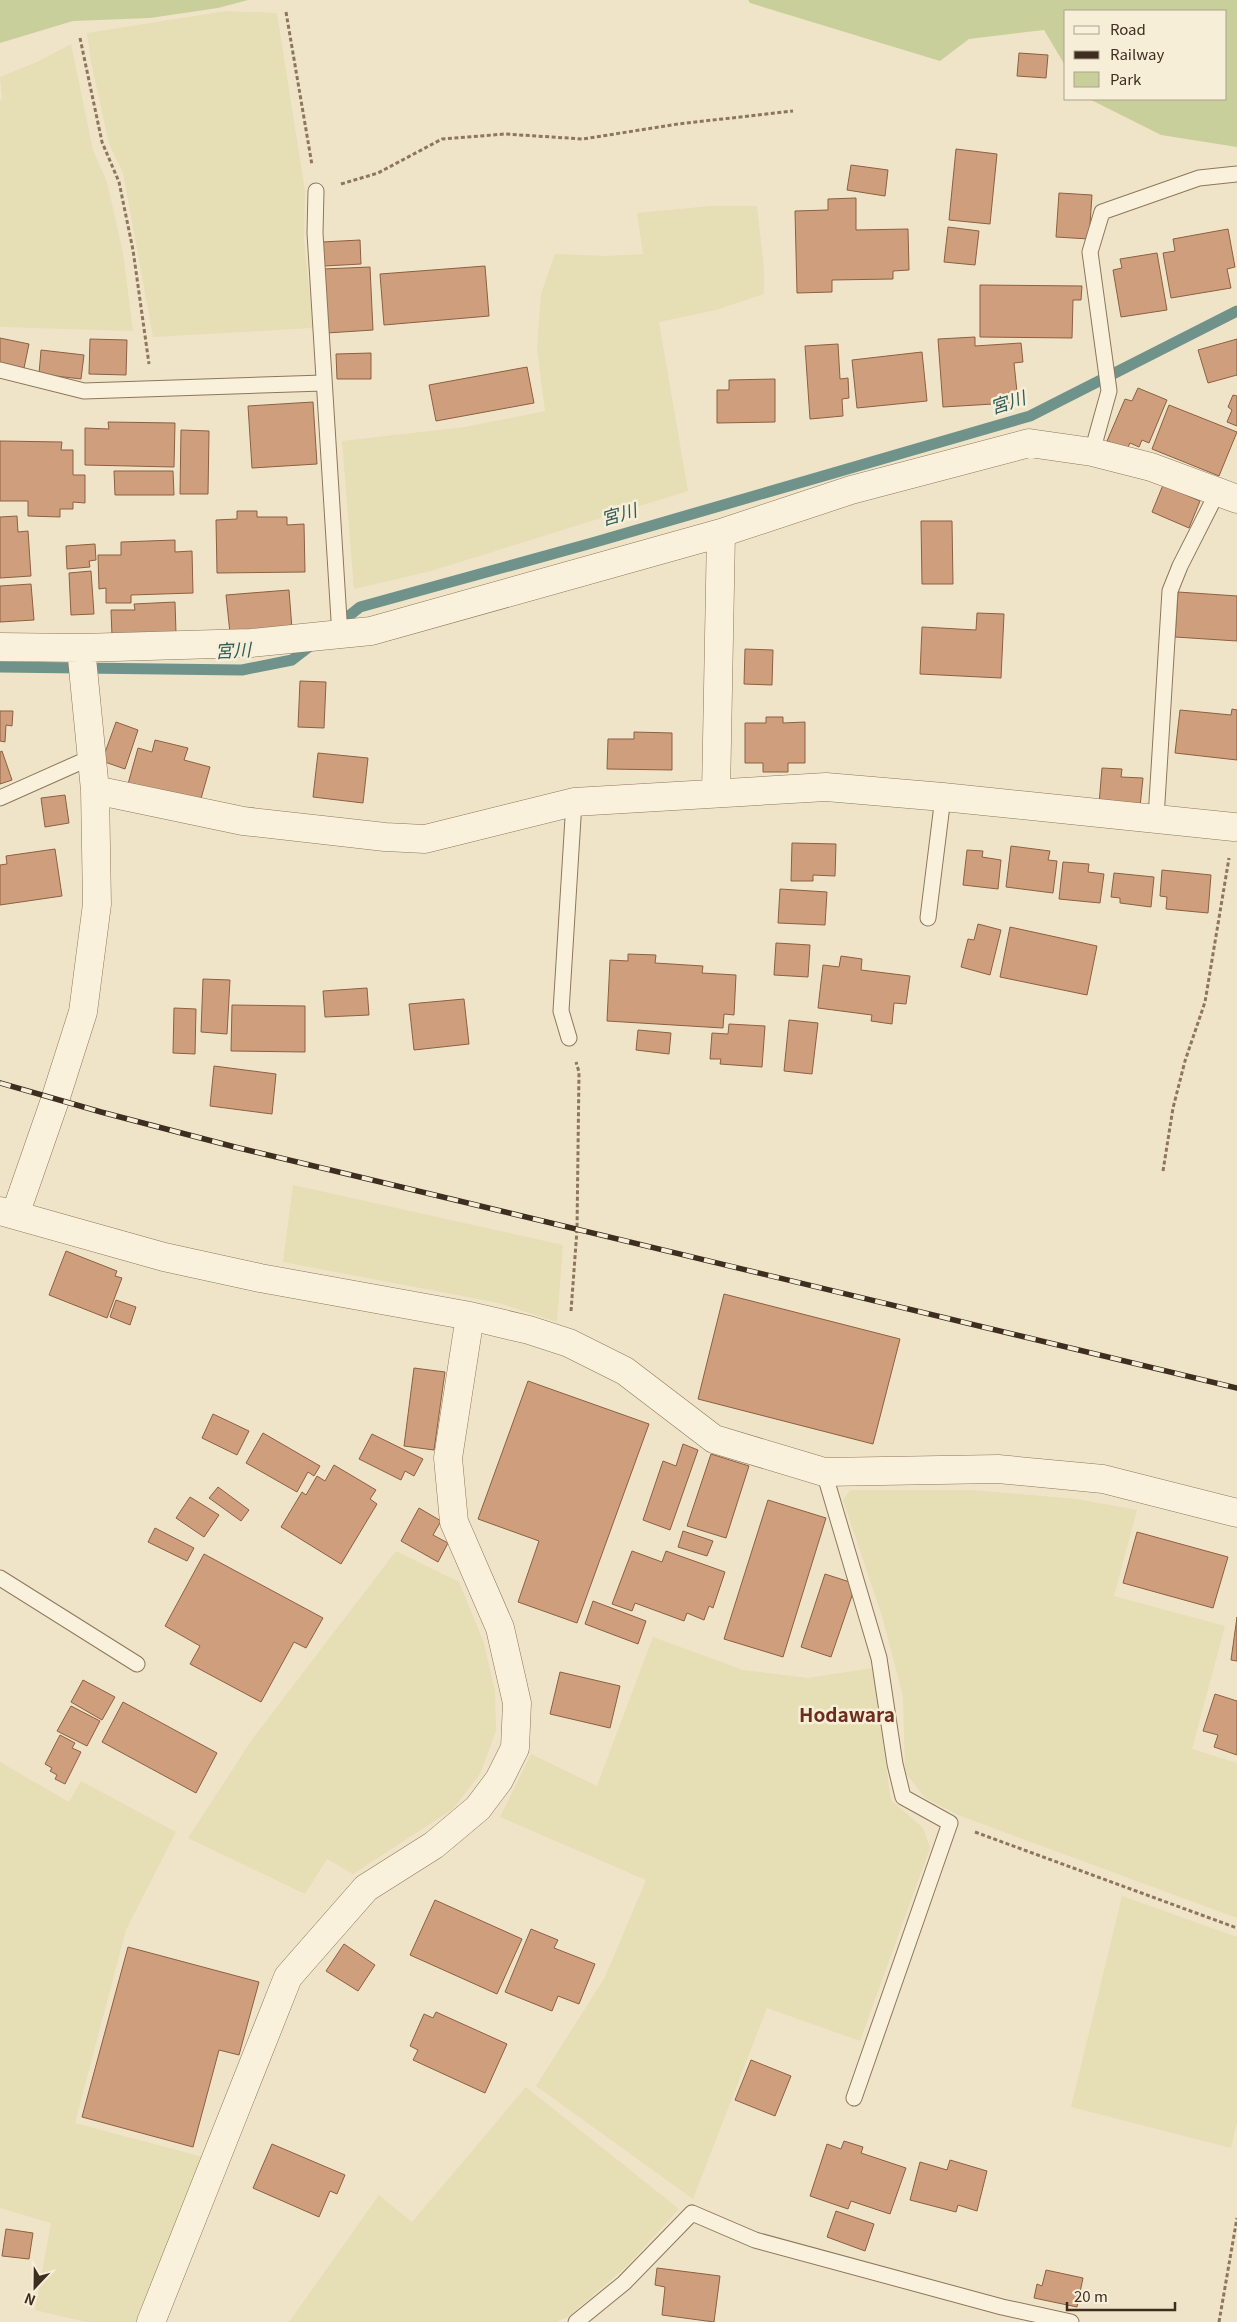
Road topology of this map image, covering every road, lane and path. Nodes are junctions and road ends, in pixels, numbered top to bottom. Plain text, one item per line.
1 (286, 12) dead end
2 (80, 38) dead end
3 (793, 111) dead end
4 (1237, 174) edge
5 (316, 191) junction
6 (0, 370) edge
7 (323, 383) junction
8 (154, 389) junction
9 (1092, 452) junction
10 (1228, 495) edge
11 (720, 533) junction
12 (340, 636) junction
13 (0, 647) edge
14 (83, 667) junction
15 (92, 757) junction
16 (95, 790) junction
17 (716, 793) junction
18 (943, 797) junction
19 (0, 798) edge
20 (574, 802) junction
21 (1156, 818) junction
22 (1235, 828) edge
23 (928, 918) dead end
24 (569, 1038) joint
25 (1163, 1171) dead end
26 (7, 1213) edge
27 (470, 1316) junction
28 (569, 1343) junction
29 (824, 1472) junction
30 (1237, 1513) edge
31 (0, 1578) edge
32 (137, 1664) dead end
33 (950, 1823) junction
34 (1237, 1928) edge
35 (854, 2098) dead end
36 (1237, 2218) edge
37 (151, 2322) edge
38 (576, 2322) edge
39 (1071, 2322) edge
40 (1219, 2322) edge

1 - 5 path
2 - 8 path
3 - 5 path
4 - 9 lane
5 - 7 lane
6 - 8 lane
7 - 8 lane
7 - 12 lane
9 - 10 street
9 - 11 street
10 - 21 lane
11 - 12 street
11 - 17 street
12 - 14 street
13 - 14 street
14 - 15 street
15 - 16 street
15 - 19 lane
16 - 20 street
16 - 26 street
17 - 18 street
17 - 20 street
18 - 21 street
18 - 23 lane
20 - 24 lane
21 - 22 street
22 - 25 path
24 - 28 path
26 - 27 street
27 - 28 street
27 - 37 street
28 - 29 street
29 - 30 street
29 - 33 lane
31 - 32 lane
33 - 34 path
33 - 35 lane
36 - 40 path
38 - 39 lane

